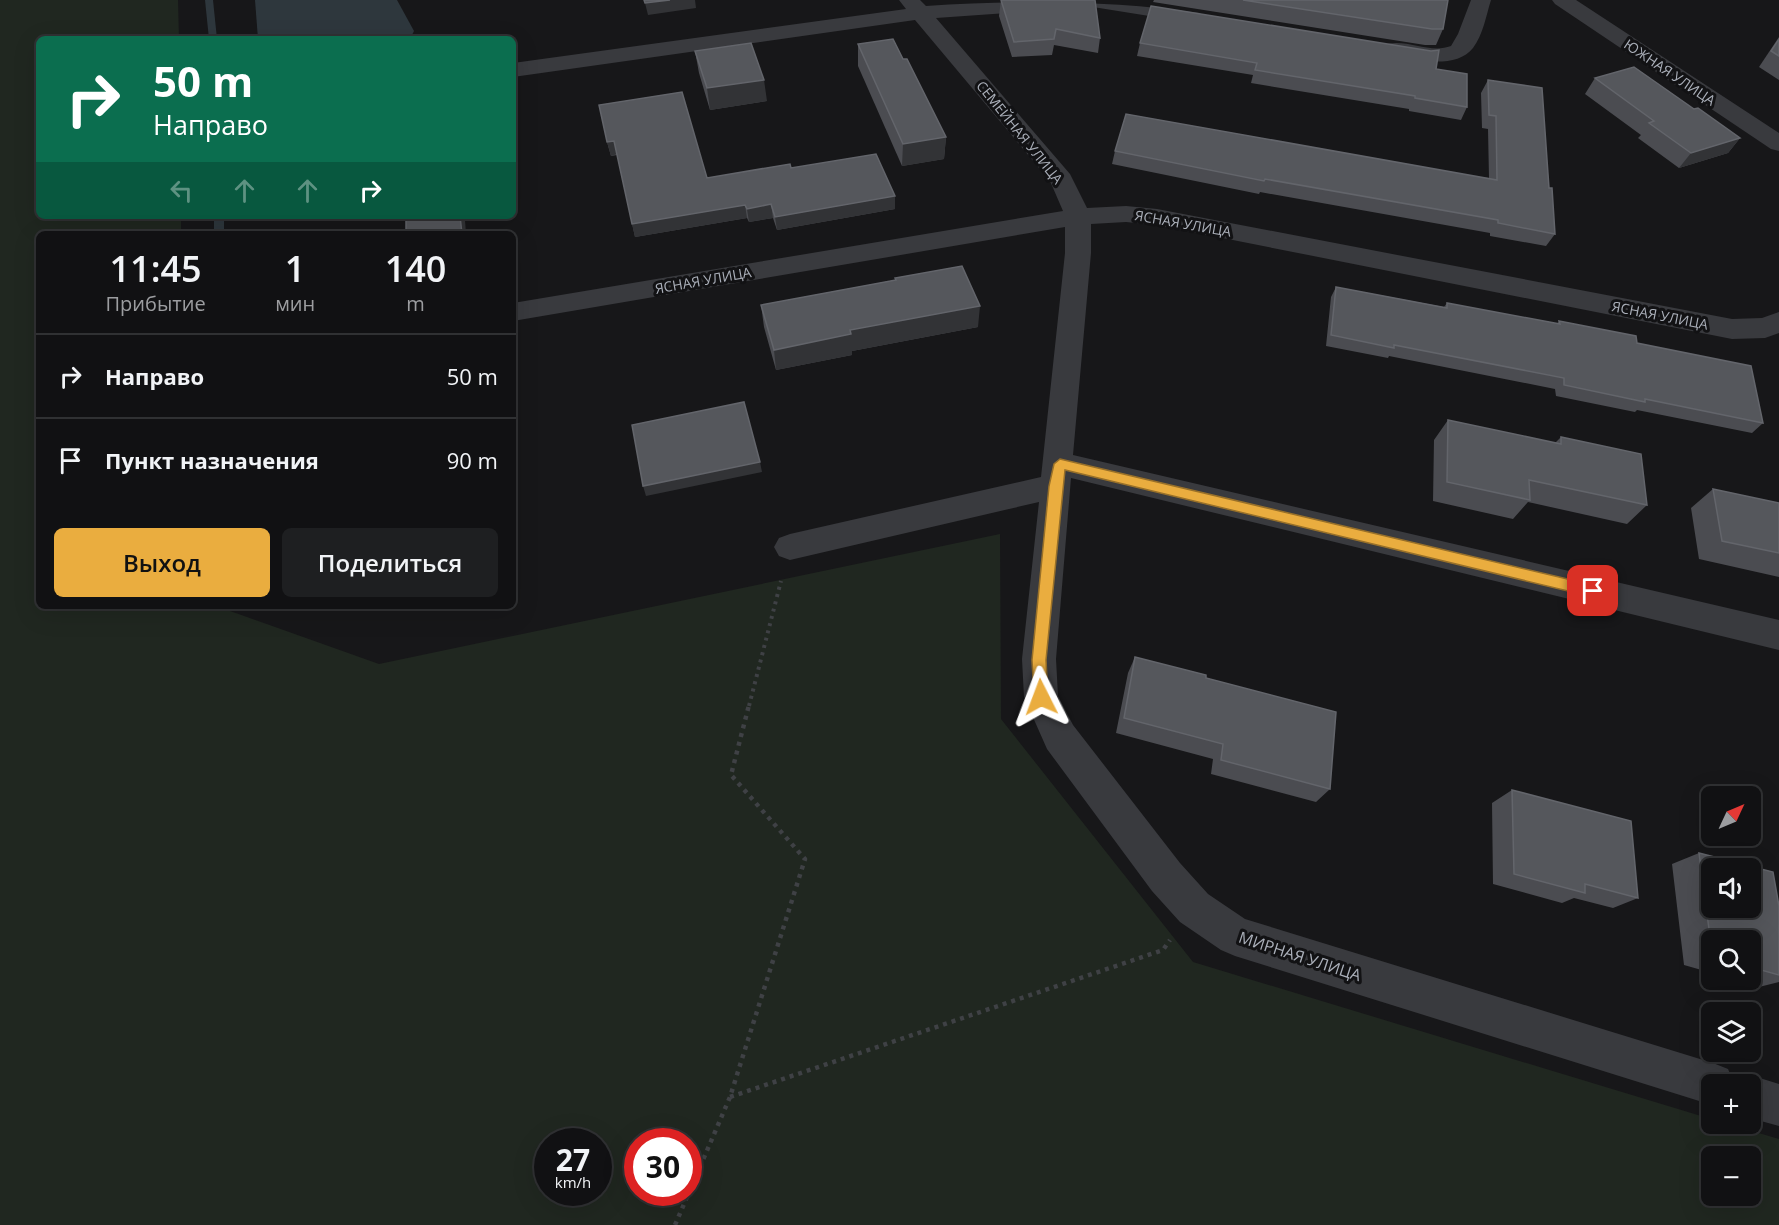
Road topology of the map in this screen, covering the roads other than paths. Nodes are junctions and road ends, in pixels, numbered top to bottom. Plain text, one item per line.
1 (1481, 0) edge
2 (1562, 0) edge
3 (915, 6) edge
4 (1212, 20) edge
5 (1377, 46) edge
6 (516, 70) edge
7 (1779, 144) edge
8 (1078, 217) junction
9 (516, 311) edge
10 (1779, 322) edge
11 (1058, 475) junction
12 (790, 547) road end
13 (1779, 636) edge
14 (1701, 1080) edge
15 (1761, 1099) edge
16 (1779, 1105) edge

1 - 5 street
2 - 7 street, ЮЖНАЯ УЛИЦА
3 - 4 street
3 - 6 street
3 - 8 street, СЕМЕЙНАЯ УЛИЦА
8 - 9 street, ЯСНАЯ УЛИЦА
8 - 10 street, ЯСНАЯ УЛИЦА
8 - 11 street, СЕМЕЙНАЯ УЛИЦА
11 - 12 street
11 - 13 street
11 - 14 street, МИРНАЯ УЛИЦА
15 - 16 street

